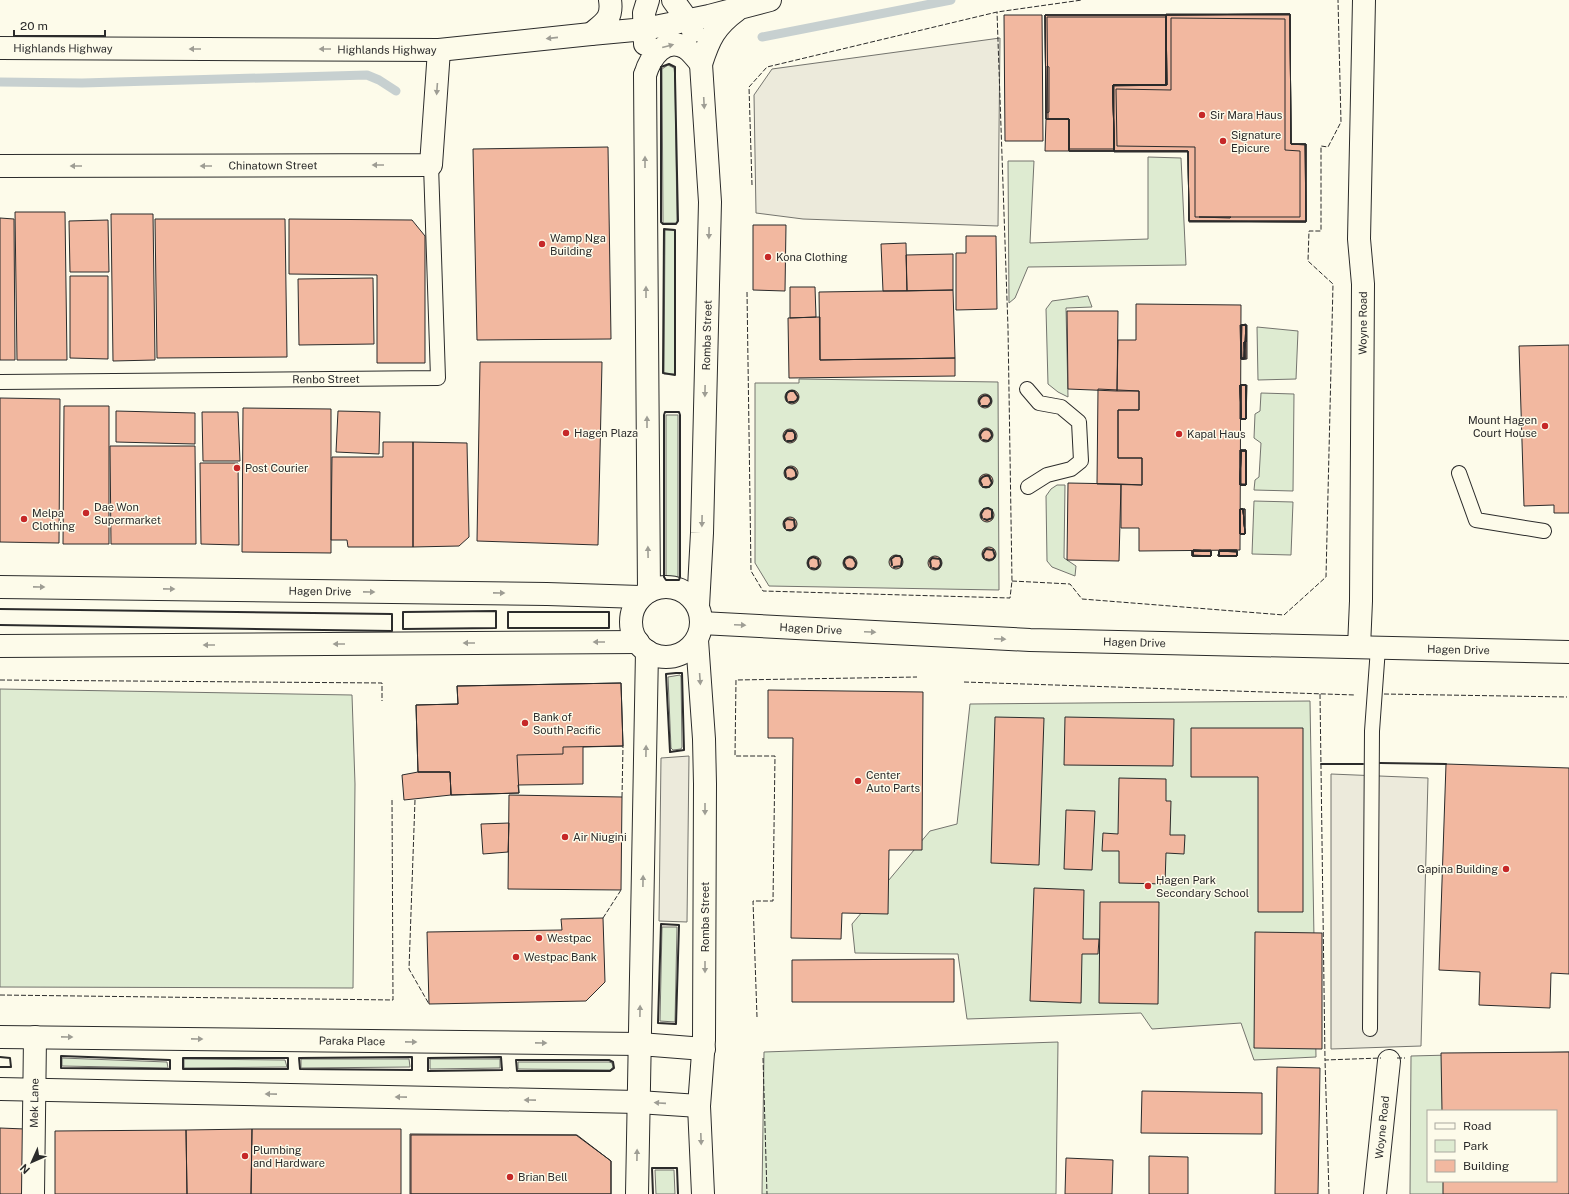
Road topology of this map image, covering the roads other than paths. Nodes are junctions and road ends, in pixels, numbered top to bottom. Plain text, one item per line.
1 (610, 0) edge
2 (648, 0) edge
3 (674, 0) edge
4 (720, 0) edge
5 (770, 0) edge
6 (1364, 0) edge
7 (740, 8) junction
8 (687, 20) junction
9 (644, 29) junction
10 (591, 34) junction
11 (0, 48) edge
12 (439, 50) junction
13 (701, 64) junction
14 (645, 75) junction
15 (432, 165) junction
16 (0, 166) edge
17 (0, 382) edge
18 (1027, 389) dead end
19 (1459, 473) dead end
20 (1028, 487) dead end
21 (1544, 532) dead end
22 (0, 587) edge
23 (645, 594) junction
24 (699, 623) junction
25 (0, 646) edge
26 (642, 646) junction
27 (1369, 648) junction
28 (1569, 652) edge
29 (1370, 1029) dead end
30 (0, 1037) edge
31 (35, 1037) junction
32 (640, 1044) junction
33 (704, 1049) junction
34 (1389, 1061) dead end
35 (0, 1089) edge
36 (34, 1090) junction
37 (638, 1102) junction
38 (699, 1106) junction
39 (33, 1194) edge
40 (637, 1194) edge
41 (703, 1194) edge
42 (1374, 1194) edge

1 - 10 main road
2 - 9 main road
3 - 8 main road
4 - 7 main road
5 - 7 main road, Highlands Highway
6 - 27 main road, Woyne Road
7 - 8 main road, Highlands Highway
7 - 13 main road
8 - 9 main road, Highlands Highway
8 - 13 main road
9 - 10 main road, Highlands Highway
9 - 14 main road
10 -> 12 main road, Highlands Highway
10 - 14 main road
12 -> 11 main road, Highlands Highway
12 -> 15 main road
14 -> 13 main road
13 -> 24 main road, Romba Street
23 -> 14 main road
15 -> 16 main road, Chinatown Street
15 - 17 lane, Renbo Street
18 - 20 lane
19 - 21 lane
22 -> 23 main road, Hagen Drive
23 - 24 main road
23 - 26 main road
24 - 26 main road
24 -> 27 main road, Hagen Drive
24 -> 33 main road, Romba Street
26 -> 25 main road
32 -> 26 main road
27 - 28 main road, Hagen Drive
27 - 29 lane
30 - 31 main road, Paraka Place
31 -> 32 main road, Paraka Place
31 - 36 main road, Mek Lane
32 - 33 main road, Paraka Place
32 - 37 main road
33 - 38 main road, Romba Street
34 - 42 main road, Woyne Road
35 - 36 main road
37 -> 36 main road
36 - 39 main road, Mek Lane
38 -> 37 main road
40 -> 37 main road
38 -> 41 main road, Romba Street

